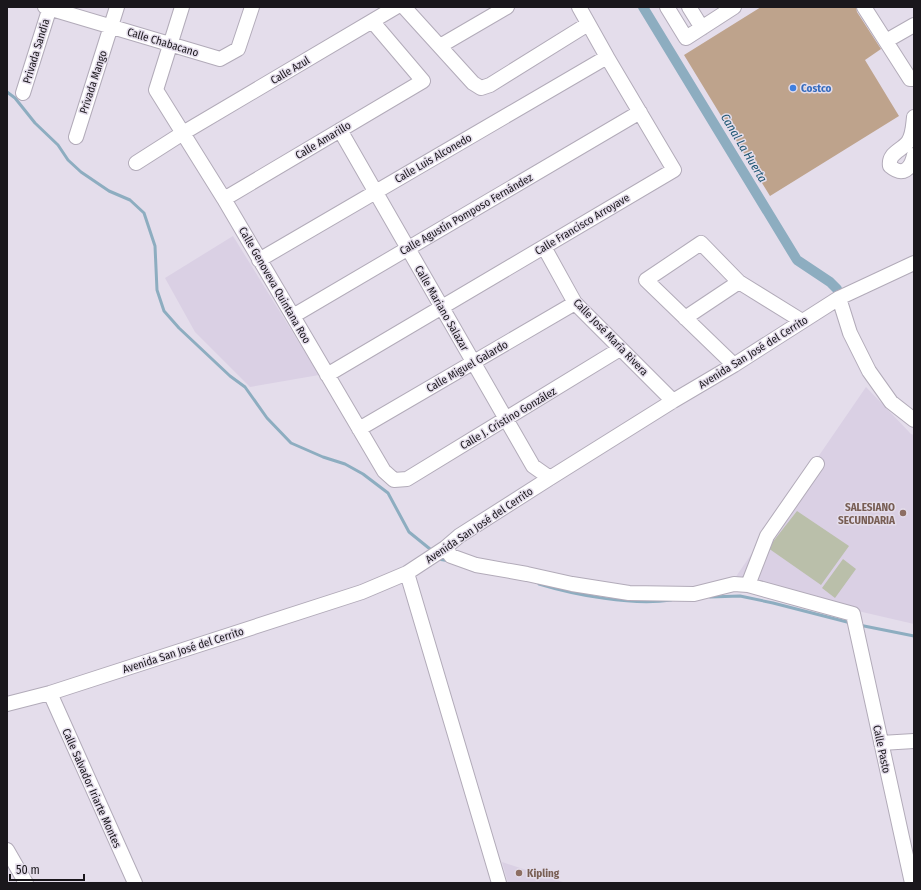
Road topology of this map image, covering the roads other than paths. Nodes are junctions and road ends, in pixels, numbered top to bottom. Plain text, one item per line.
1 (117, 7) edge
2 (182, 7) edge
3 (252, 7) edge
4 (396, 7) edge
5 (404, 7) edge
6 (507, 7) edge
7 (579, 7) edge
8 (667, 7) edge
9 (689, 7) edge
10 (864, 7) edge
11 (48, 8) edge
12 (728, 9) edge
13 (372, 21) junction
14 (588, 24) junction
15 (914, 24) edge
16 (111, 27) junction
17 (702, 28) junction
18 (886, 41) junction
19 (170, 44) junction
20 (440, 46) junction
21 (607, 57) junction
22 (914, 79) edge
23 (23, 93) dead end
24 (640, 112) junction
25 (914, 117) edge
26 (340, 130) junction
27 (183, 133) junction
28 (76, 136) dead end
29 (914, 155) edge
30 (136, 163) dead end
31 (376, 192) junction
32 (224, 199) junction
33 (544, 247) junction
34 (408, 248) junction
35 (260, 260) junction
36 (914, 263) edge
37 (739, 282) junction
38 (839, 298) junction
39 (575, 303) junction
40 (442, 307) junction
41 (293, 316) junction
42 (686, 318) junction
43 (802, 321) junction
44 (620, 349) junction
45 (473, 362) junction
46 (734, 365) junction
47 (327, 375) junction
48 (673, 401) junction
49 (506, 419) junction
50 (914, 420) edge
51 (359, 429) junction
52 (817, 464) dead end
53 (533, 466) junction
54 (550, 478) junction
55 (394, 480) joint
56 (532, 490) junction
57 (444, 548) junction
58 (407, 573) junction
59 (748, 585) junction
60 (50, 693) junction
61 (7, 704) edge
62 (914, 741) edge
63 (881, 743) junction
64 (7, 851) edge
65 (26, 883) edge
66 (135, 883) edge
67 (499, 883) edge
68 (912, 883) edge

1 - 16 street, Privada Mango
2 - 19 street
3 - 19 street, Calle Chabacano
4 - 13 street, Calle Azul
5 - 20 street
6 - 20 street
7 - 14 street, Calle Francisco Arroyave
8 - 17 street
9 - 17 street
10 - 18 street
11 - 16 street, Calle Chabacano
11 - 23 street, Privada Sandía
12 - 17 street
13 - 26 street, Calle Amarillo
13 - 27 street, Calle Azul
14 - 20 street
14 - 21 street, Calle Francisco Arroyave
15 - 18 street
16 - 19 street, Calle Chabacano
16 - 28 street, Privada Mango
18 - 22 street
19 - 27 street, Calle Genoveva Quintana Roo
21 - 24 street, Calle Francisco Arroyave
21 - 31 street, Calle Luis Alconedo
24 - 33 street, Calle Francisco Arroyave
24 - 34 street, Calle Agustín Pomposo Fernández
25 - 29 street
26 - 31 street, Calle Mariano Salazar
26 - 32 street, Calle Amarillo
27 - 30 street, Calle Azul
27 - 32 street, Calle Genoveva Quintana Roo
31 - 34 street, Calle Mariano Salazar
31 - 35 street, Calle Luis Alconedo
32 - 35 street, Calle Genoveva Quintana Roo
33 - 39 street, Calle José María Rivera
33 - 40 street, Calle Francisco Arroyave
34 - 40 street, Calle Mariano Salazar
34 - 41 street, Calle Agustín Pomposo Fernández
35 - 41 street, Calle Genoveva Quintana Roo
36 - 38 street, Avenida San José del Cerrito
37 - 42 street
37 - 42 street
37 - 43 street
38 - 43 street, Avenida San José del Cerrito
38 - 50 street
39 - 44 street, Calle José María Rivera
39 - 45 street, Calle Miguel Galardo
40 - 45 street, Calle Mariano Salazar
40 - 47 street, Calle Francisco Arroyave
41 - 47 street, Calle Genoveva Quintana Roo
42 - 46 street
43 - 46 street, Avenida San José del Cerrito
44 - 48 street, Calle José María Rivera
44 - 49 street, Calle J. Cristino González
45 - 49 street, Calle Mariano Salazar
45 - 51 street, Calle Miguel Galardo
46 - 48 street, Avenida San José del Cerrito
47 - 51 street, Calle Genoveva Quintana Roo
48 - 54 street, Avenida San José del Cerrito
49 - 53 street, Calle Mariano Salazar
49 - 55 street, Calle J. Cristino González
51 - 55 street, Calle Genoveva Quintana Roo
52 - 59 street
53 - 54 street, Calle Mariano Salazar
53 - 56 street
54 - 56 street, Avenida San José del Cerrito
56 - 57 street, Avenida San José del Cerrito
57 - 58 street, Avenida San José del Cerrito
57 - 59 street
58 - 60 street, Avenida San José del Cerrito
58 - 67 street
59 - 63 street, Calle Pasto
60 - 61 street, Avenida San José del Cerrito
60 - 66 street, Calle Salvador Iriarte Montes
62 - 63 street
63 - 68 street, Calle Pasto
64 - 65 street

